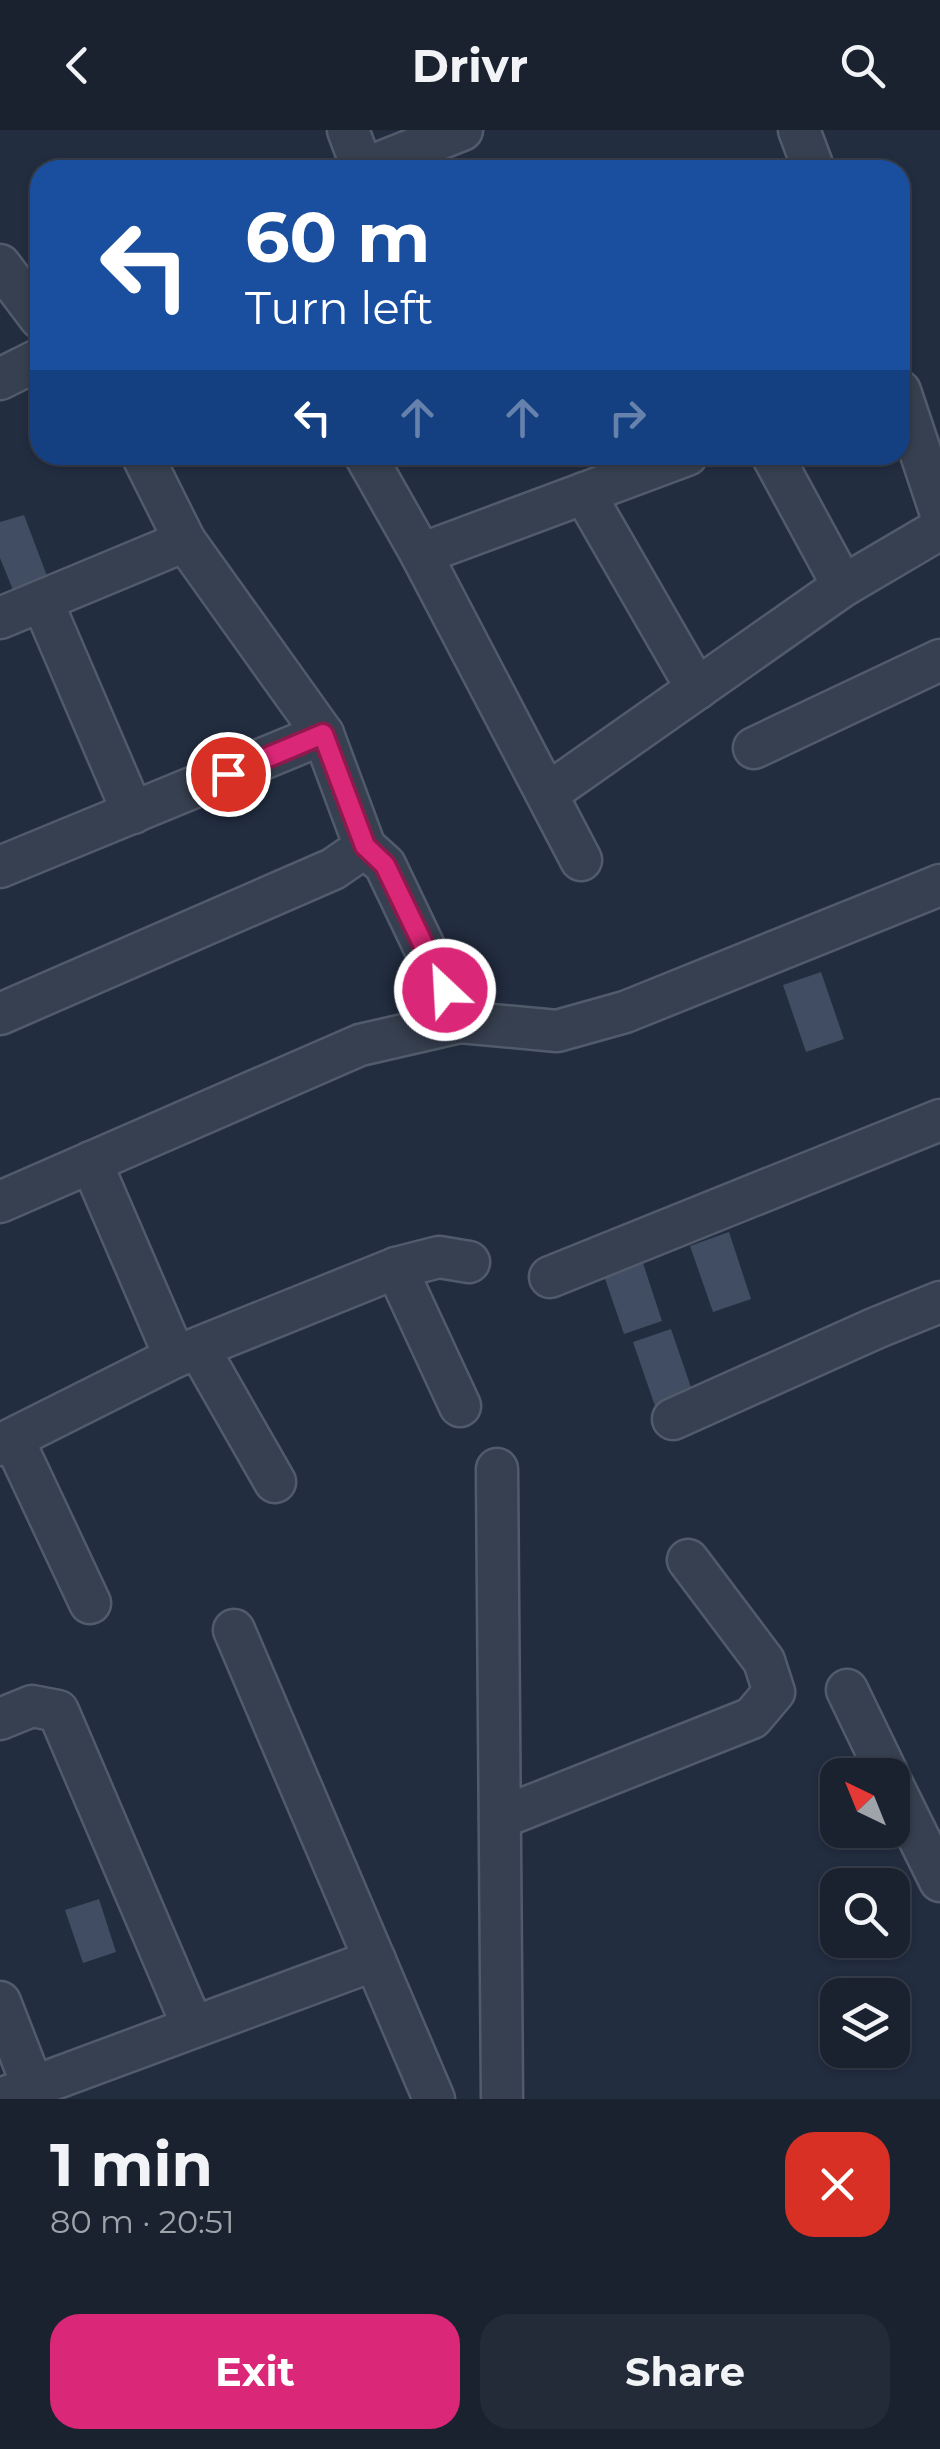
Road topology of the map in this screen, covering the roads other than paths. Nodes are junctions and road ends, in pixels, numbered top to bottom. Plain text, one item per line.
1 (348, 130) edge
2 (462, 130) edge
3 (799, 130) edge
4 (358, 160) edge
5 (387, 160) edge
6 (810, 160) edge
7 (0, 265) edge
8 (30, 298) edge
9 (30, 363) edge
10 (0, 379) edge
11 (910, 421) edge
12 (152, 465) edge
13 (372, 465) edge
14 (660, 465) edge
15 (777, 465) edge
16 (584, 493) junction
17 (940, 511) edge
18 (940, 528) edge
19 (186, 542) junction
20 (421, 554) junction
21 (843, 586) junction
22 (42, 601) junction
23 (0, 618) edge
24 (938, 668) edge
25 (697, 689) junction
26 (323, 734) junction
27 (754, 748) dead end
28 (547, 794) junction
29 (133, 813) junction
30 (365, 846) junction
31 (581, 860) dead end
32 (0, 868) edge
33 (940, 885) edge
34 (0, 1014) edge
35 (460, 1022) junction
36 (940, 1120) edge
37 (91, 1162) junction
38 (0, 1202) edge
39 (470, 1262) dead end
40 (396, 1268) junction
41 (550, 1277) dead end
42 (940, 1302) edge
43 (187, 1353) junction
44 (460, 1406) dead end
45 (672, 1419) dead end
46 (6, 1442) edge
47 (498, 1469) dead end
48 (275, 1482) dead end
49 (688, 1560) dead end
50 (90, 1603) dead end
51 (234, 1630) dead end
52 (847, 1690) dead end
53 (0, 1719) edge
54 (880, 1758) edge
55 (500, 1818) junction
56 (910, 1820) edge
57 (940, 1881) edge
58 (374, 1960) junction
59 (0, 2002) edge
60 (193, 2027) junction
61 (16, 2093) edge
62 (434, 2099) edge
63 (502, 2099) edge

1 - 4 street
2 - 5 street
3 - 6 street
7 - 8 street
9 - 10 street
11 - 17 street
12 - 19 street
13 - 20 street
14 - 16 street
15 - 21 street
16 - 20 street
16 - 25 street
18 - 21 street
19 - 22 street
19 - 26 street
20 - 28 street
21 - 25 street
22 - 23 street
22 - 29 street
24 - 27 street
25 - 28 street
26 - 29 street
26 - 30 street
28 - 31 street
29 - 32 street
30 - 34 street
30 - 35 street
33 - 35 street
35 - 37 street
36 - 41 street
37 - 38 street
37 - 43 street
39 - 40 street
40 - 43 street
40 - 44 street
42 - 45 street
43 - 46 street
43 - 48 street
46 - 50 street
47 - 55 street
49 - 55 street
51 - 58 street
52 - 54 street
53 - 60 street
55 - 63 street
56 - 57 street
58 - 60 street
58 - 62 street
59 - 61 street
60 - 61 street

